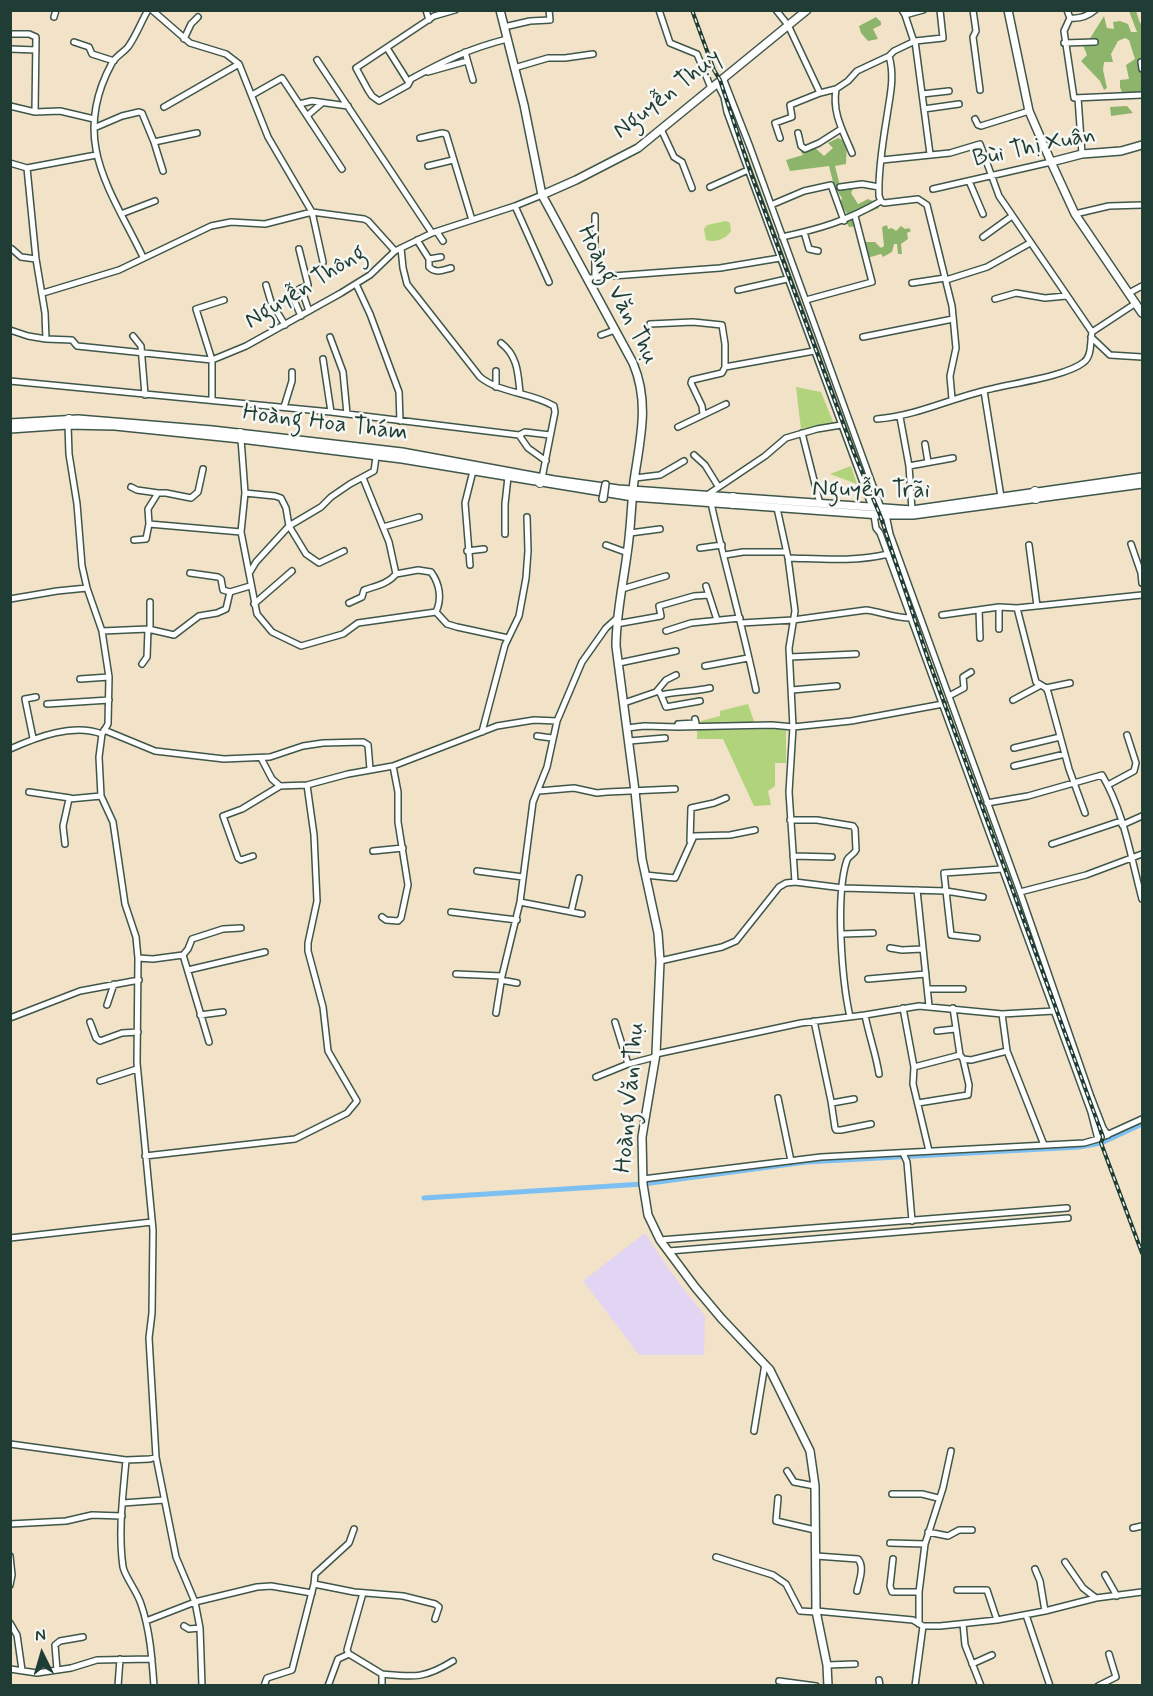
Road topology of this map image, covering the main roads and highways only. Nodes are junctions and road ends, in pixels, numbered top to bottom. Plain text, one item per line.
1 (500, 10) edge
2 (807, 10) edge
3 (1008, 10) edge
4 (1143, 145) edge
5 (1051, 162) junction
6 (542, 195) junction
7 (1143, 313) edge
8 (68, 422) junction
9 (10, 423) edge
10 (10, 429) edge
11 (240, 436) junction
12 (1143, 477) edge
13 (541, 480) junction
14 (1143, 484) edge
15 (633, 494) junction
16 (1036, 495) junction
17 (733, 501) junction
18 (873, 511) junction
19 (828, 1686) edge

1 - 6 main road, Hoàng Văn Thụ
2 - 6 main road, Nguyễn Thụy
3 - 5 main road
4 - 5 main road, Bùi Thị Xuân
5 - 7 main road
6 - 15 main road, Hoàng Văn Thụ
8 - 9 main road, Hoàng Hoa Thám
8 - 10 main road, Hoàng Hoa Thám
8 - 11 main road, Hoàng Hoa Thám
11 - 13 main road, Hoàng Hoa Thám
11 - 13 main road, Hoàng Hoa Thám
12 - 16 main road, Nguyễn Trãi
13 - 15 main road, Hoàng Hoa Thám
14 - 16 main road, Nguyễn Trãi
15 - 17 main road, Nguyễn Trãi
15 - 17 main road, Nguyễn Trãi
15 - 19 main road, Hoàng Văn Thụ
16 - 18 main road, Nguyễn Trãi
16 - 18 main road, Nguyễn Trãi
17 - 18 main road, Nguyễn Trãi
17 - 18 main road, Nguyễn Trãi

